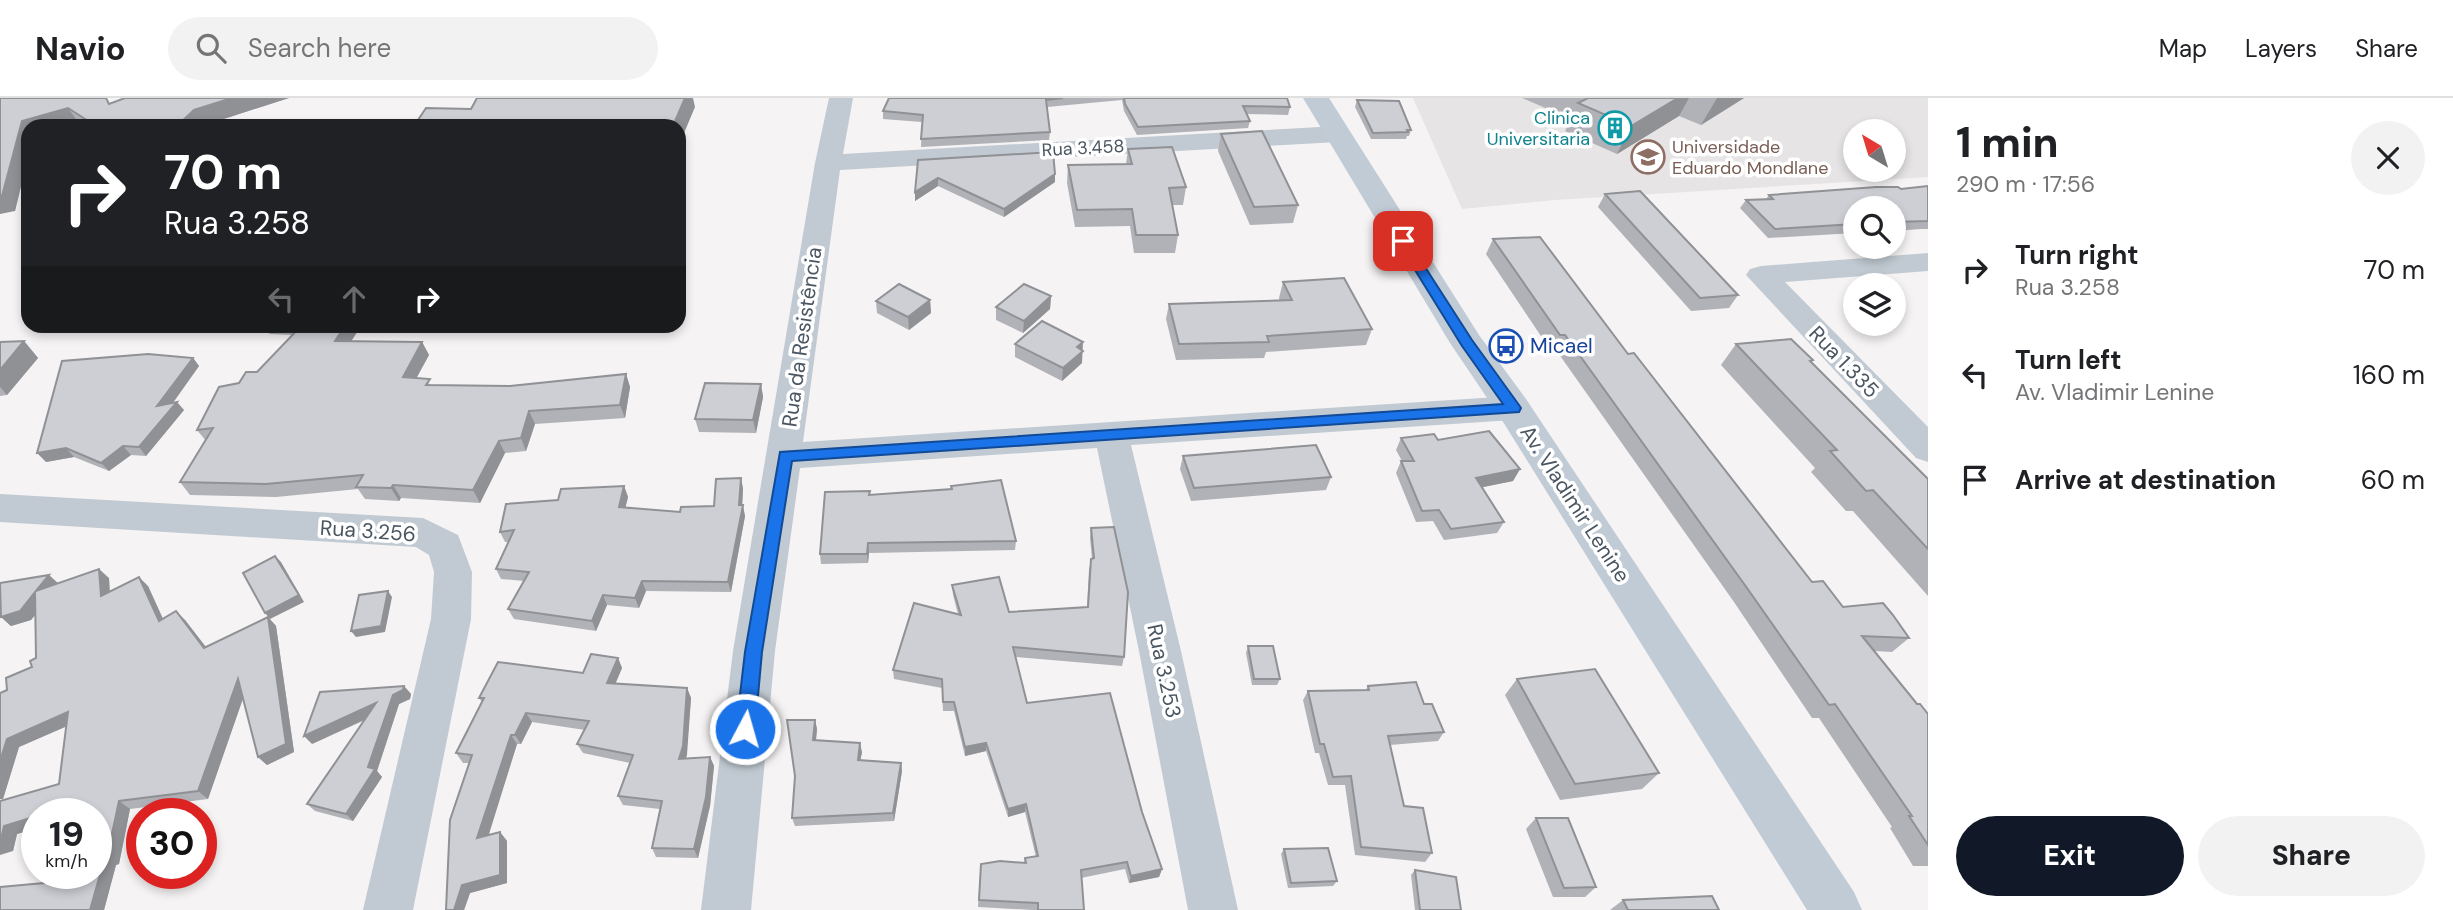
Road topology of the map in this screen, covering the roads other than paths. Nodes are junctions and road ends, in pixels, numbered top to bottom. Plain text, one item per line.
1 (841, 98) edge
2 (1316, 98) edge
3 (1338, 134) junction
4 (828, 163) junction
5 (1928, 262) edge
6 (1761, 275) joint
7 (1513, 408) junction
8 (1111, 433) junction
9 (1928, 449) edge
10 (785, 456) junction
11 (0, 508) edge
12 (388, 910) edge
13 (726, 910) edge
14 (1213, 910) edge
15 (1836, 910) edge

1 - 4 street, Rua da Resistência
2 - 3 main road, Av. Vladimir Lenine
3 - 4 street, Rua 3.458
3 - 7 main road, Av. Vladimir Lenine
4 - 10 street, Rua da Resistência
5 - 6 street
6 - 9 street, Rua 1.335
7 - 8 street
7 - 15 main road, Av. Vladimir Lenine
8 - 10 street
8 - 14 street, Rua 3.253
10 - 13 street, Rua da Resistência
11 - 12 street, Rua 3.256

